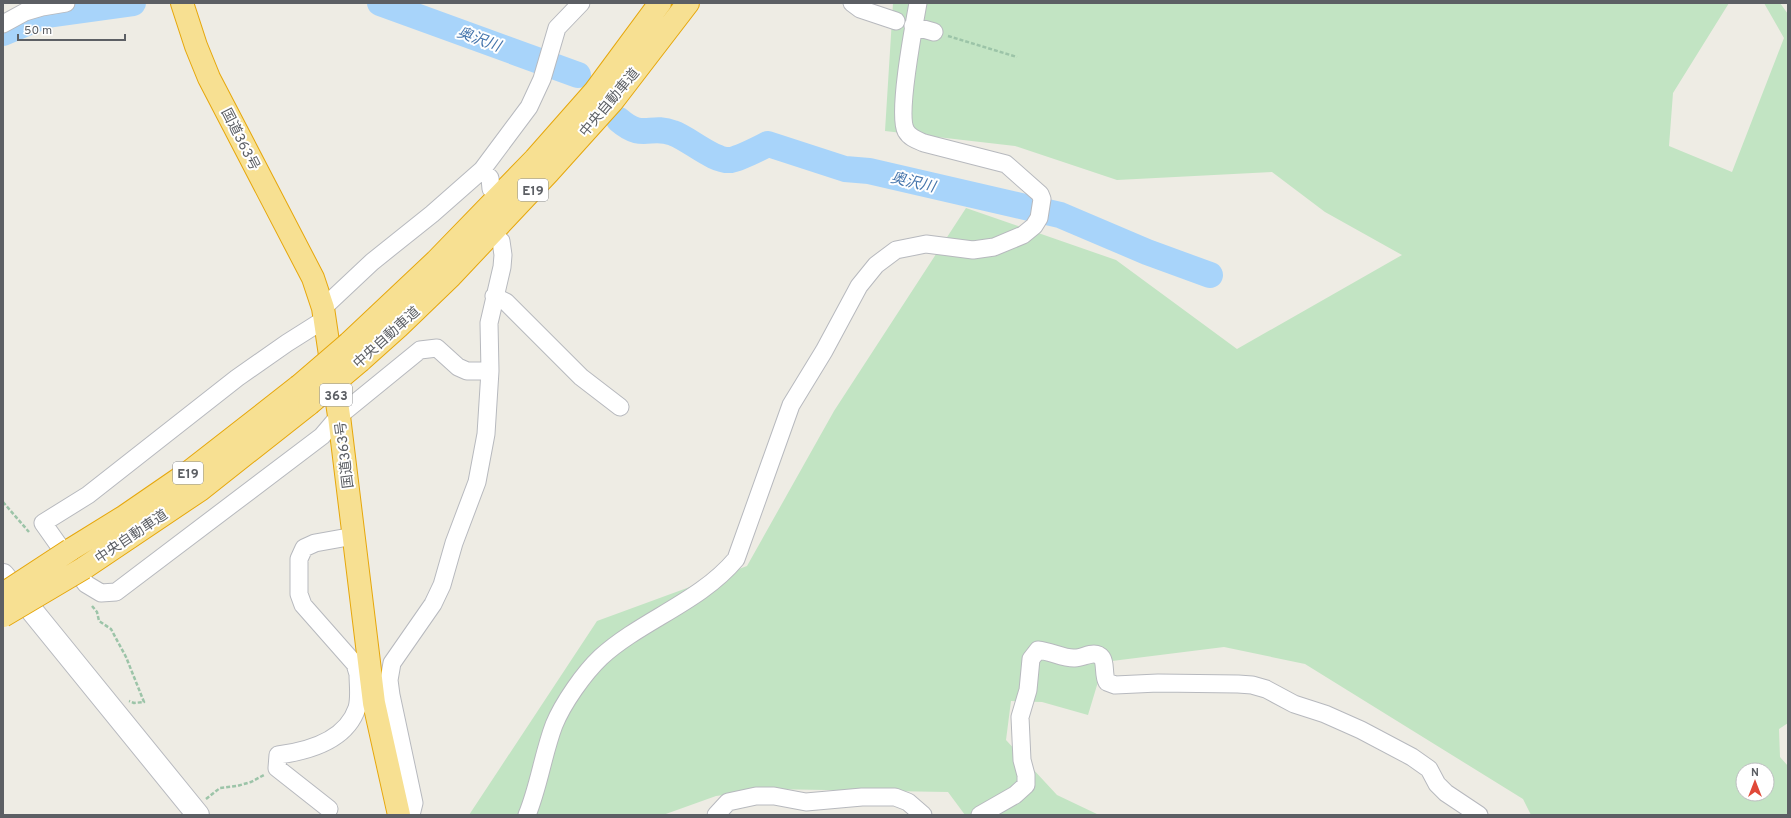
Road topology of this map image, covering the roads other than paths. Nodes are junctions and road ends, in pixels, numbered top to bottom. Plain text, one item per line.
1 (66, 3) edge
2 (182, 3) edge
3 (581, 3) edge
4 (660, 3) edge
5 (688, 3) edge
6 (852, 3) edge
7 (918, 3) edge
8 (896, 21) dead end
9 (3, 24) edge
10 (914, 26) junction
11 (934, 32) road end
12 (482, 170) junction
13 (492, 189) dead end
14 (501, 241) dead end
15 (494, 296) junction
16 (324, 313) junction
17 (354, 352) junction
18 (490, 371) junction
19 (304, 395) junction
20 (620, 407) dead end
21 (339, 416) junction
22 (354, 536) junction
23 (3, 575) edge
24 (3, 594) edge
25 (3, 616) edge
26 (364, 673) junction
27 (329, 809) dead end
28 (196, 813) edge
29 (399, 815) edge
30 (411, 815) edge
31 (527, 815) edge
32 (716, 815) edge
33 (923, 815) edge
34 (980, 815) edge
35 (1479, 815) edge

1 - 9 street
2 - 16 highway, 国道363号 / 363
3 - 12 street
4 - 17 highway, 中央自動車道 / E19
5 - 17 highway, 中央自動車道 / E19
6 - 8 street
7 - 10 street
10 - 11 street
10 - 31 street
12 - 13 street
12 - 16 street
14 - 15 street
15 - 18 street
15 - 20 street
16 - 21 highway, 国道363号 / 363
16 - 21 street
17 - 19 highway, 中央自動車道 / E19, bridge
18 - 21 street
18 - 30 street
19 - 24 highway, 中央自動車道 / E19, bridge
19 - 25 highway, 中央自動車道 / E19, bridge
21 - 22 highway, 国道363号 / 363
22 - 26 highway, 国道363号 / 363
22 - 26 street
23 - 28 street
26 - 27 street
26 - 29 highway, 国道363号 / 363
32 - 33 street
34 - 35 street

